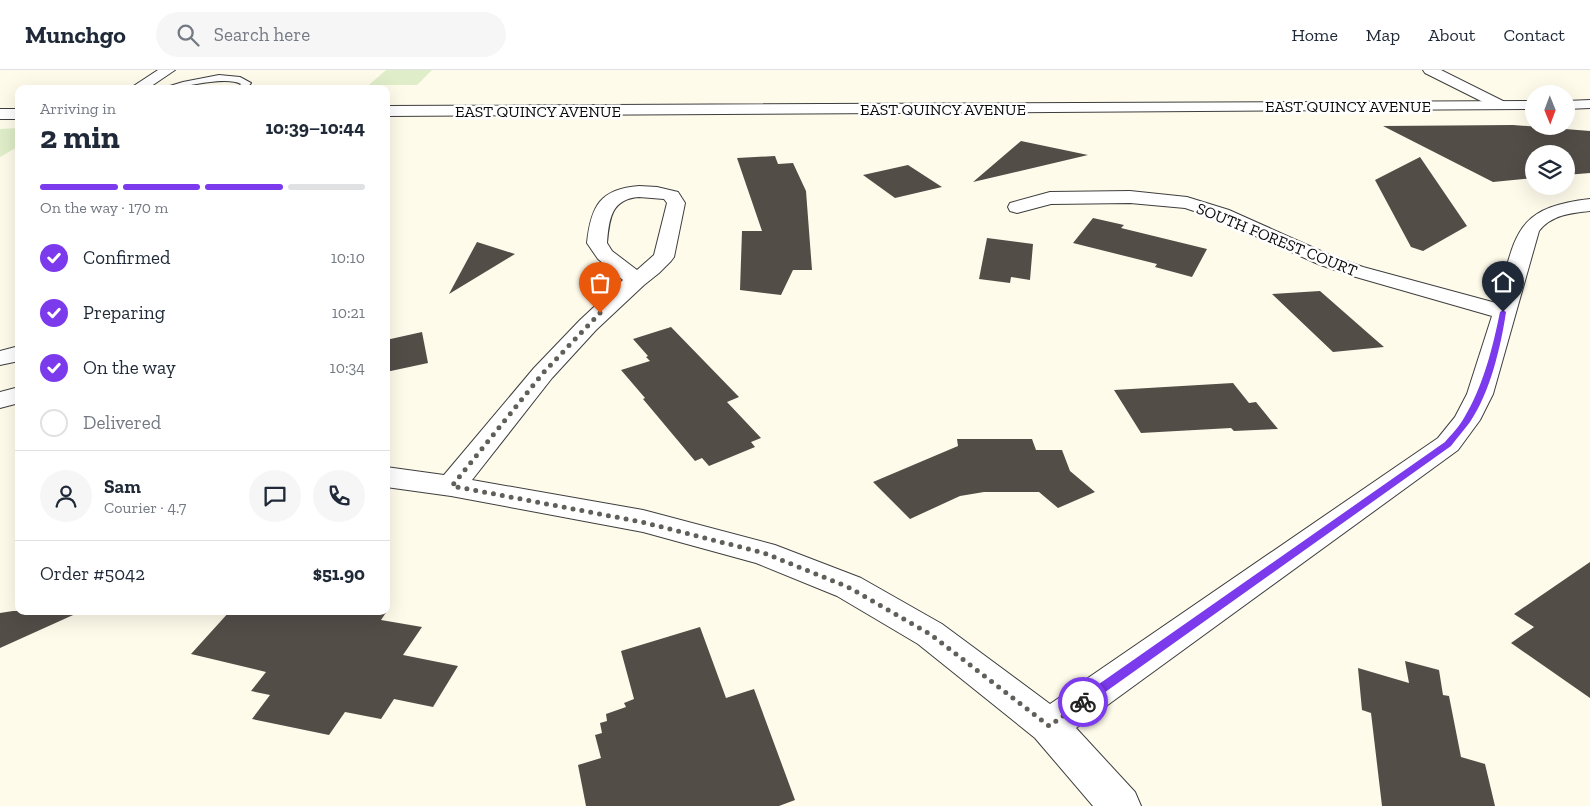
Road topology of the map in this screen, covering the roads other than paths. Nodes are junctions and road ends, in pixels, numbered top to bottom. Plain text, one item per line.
1 (168, 70) edge
2 (1430, 70) edge
3 (143, 85) edge
4 (183, 85) edge
5 (245, 85) edge
6 (1590, 104) edge
7 (1500, 105) junction
8 (1525, 105) edge
9 (1575, 105) edge
10 (390, 111) edge
11 (0, 114) edge
12 (15, 114) edge
13 (1590, 205) edge
14 (1017, 207) dead end
15 (636, 280) dead end
16 (1503, 312) junction
17 (15, 354) edge
18 (0, 358) edge
19 (15, 396) edge
20 (0, 400) edge
21 (390, 478) edge
22 (452, 486) junction
23 (1049, 726) junction
24 (1120, 806) edge

1 - 3 street
2 - 7 street, EAST QUINCY AVENUE
4 - 5 lane
6 - 9 street
7 - 8 street, EAST QUINCY AVENUE
7 - 10 street, EAST QUINCY AVENUE
11 - 12 street
13 - 16 street
14 - 16 street, SOUTH FOREST COURT
15 - 22 street
16 - 23 street
17 - 18 street
19 - 20 street
21 - 22 street
22 - 23 street
23 - 24 street

